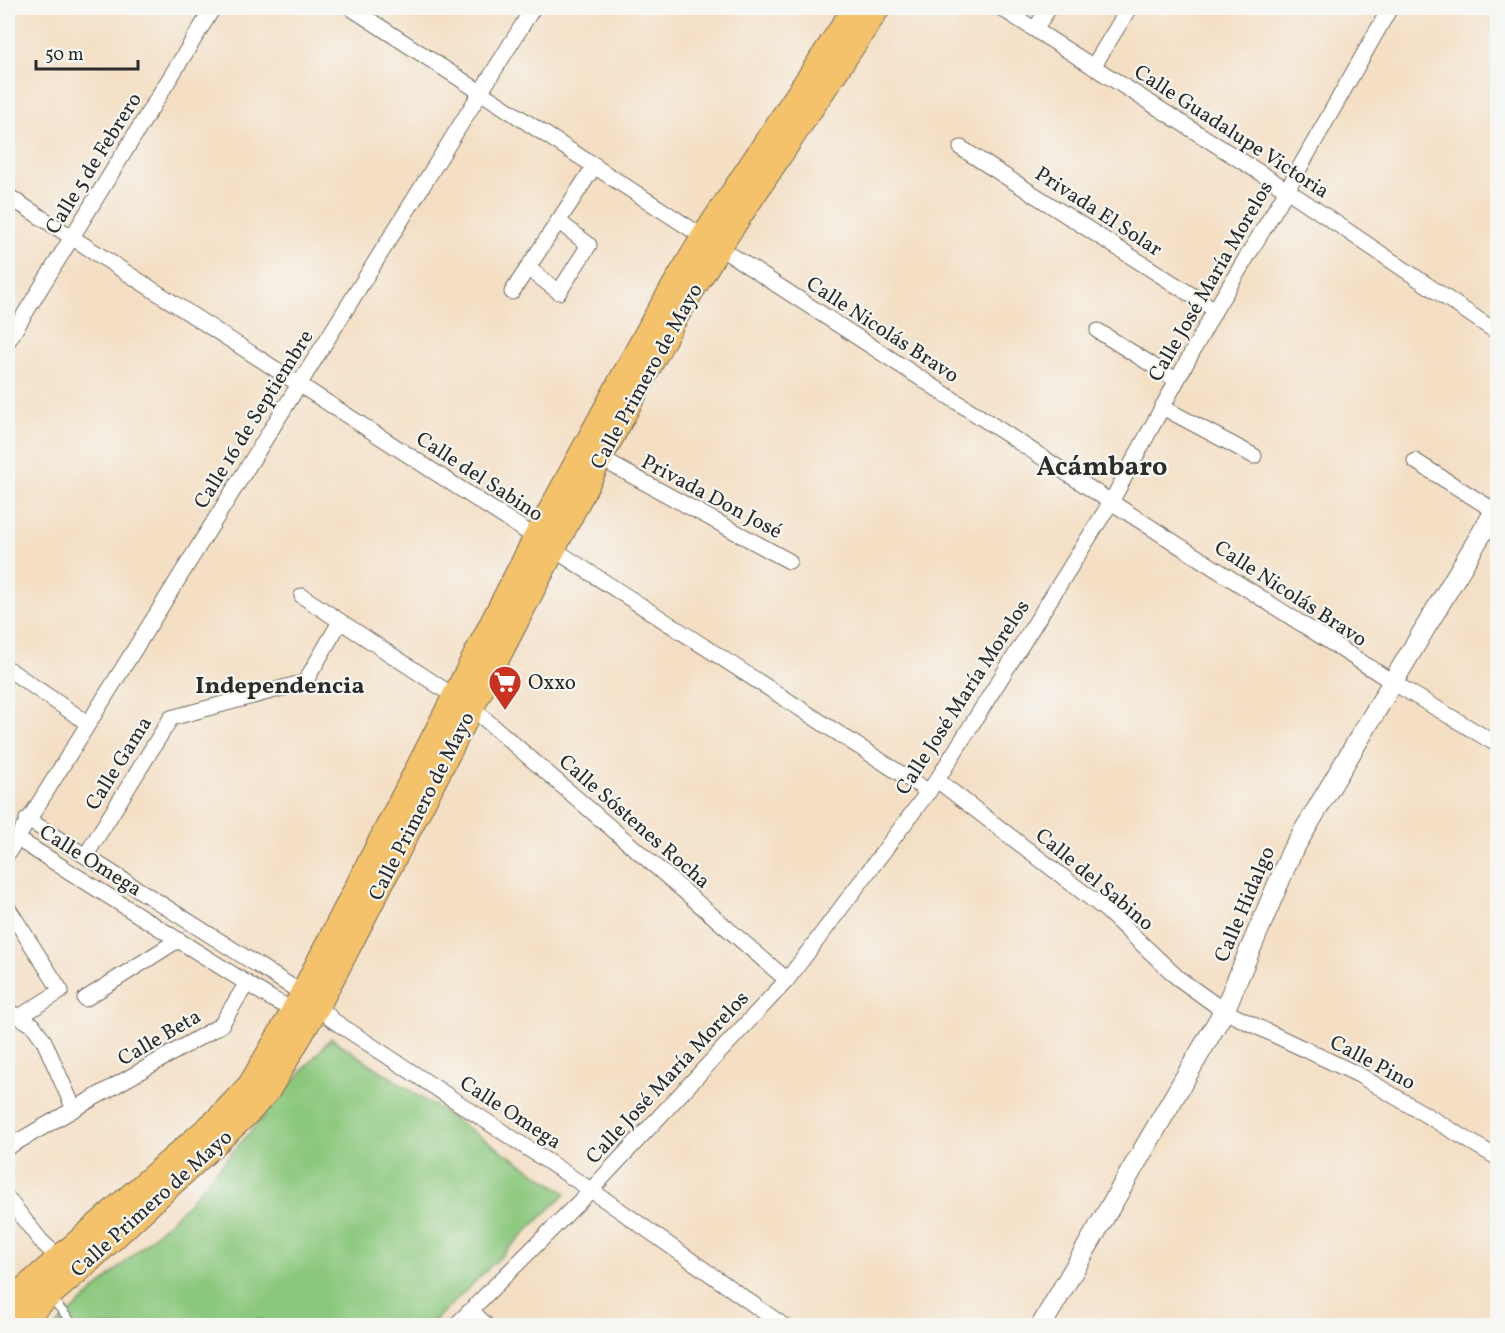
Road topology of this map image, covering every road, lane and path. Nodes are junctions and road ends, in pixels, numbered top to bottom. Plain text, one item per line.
1 (213, 8) edge
2 (351, 8) edge
3 (533, 8) edge
4 (855, 8) edge
5 (878, 8) edge
6 (1000, 8) edge
7 (1049, 8) edge
8 (1129, 8) edge
9 (1390, 8) edge
10 (1035, 29) junction
11 (1093, 67) junction
12 (481, 92) junction
13 (961, 148) dead end
14 (595, 165) junction
15 (1287, 190) junction
16 (8, 196) edge
17 (558, 221) junction
18 (73, 236) junction
19 (712, 241) junction
20 (528, 268) junction
21 (512, 292) dead end
22 (1215, 310) junction
23 (1098, 331) dead end
24 (1497, 333) edge
25 (8, 341) edge
26 (1176, 380) junction
27 (300, 384) junction
28 (1162, 407) junction
29 (592, 454) junction
30 (1254, 456) dead end
31 (1415, 461) dead end
32 (1111, 502) junction
33 (1496, 509) edge
34 (545, 542) junction
35 (789, 561) dead end
36 (302, 596) dead end
37 (340, 622) junction
38 (8, 669) edge
39 (1394, 683) junction
40 (463, 702) junction
41 (86, 722) junction
42 (1497, 745) edge
43 (933, 786) junction
44 (27, 819) junction
45 (16, 837) junction
46 (8, 852) edge
47 (86, 855) junction
48 (8, 908) edge
49 (178, 940) junction
50 (787, 980) junction
51 (247, 983) junction
52 (85, 999) dead end
53 (311, 1009) junction
54 (1224, 1011) junction
55 (13, 1014) edge
56 (74, 1109) junction
57 (8, 1147) edge
58 (1497, 1158) edge
59 (591, 1190) junction
60 (8, 1199) edge
61 (68, 1266) junction
62 (48, 1294) junction
63 (8, 1304) edge
64 (471, 1310) junction
65 (14, 1326) edge
66 (75, 1326) edge
67 (455, 1326) edge
68 (487, 1326) edge
69 (784, 1326) edge
70 (1041, 1326) edge

1 - 18 street, Calle 5 de Febrero
2 - 12 street, Calle Nicolás Bravo
3 - 12 street, Calle 16 de Septiembre
4 - 19 main road, Calle Primero de Mayo
5 - 19 main road, Calle Primero de Mayo
6 - 10 street, Calle Guadalupe Victoria
7 - 10 street
8 - 11 street
9 - 15 street, Calle José María Morelos
10 - 11 street, Calle Guadalupe Victoria
11 - 15 street, Calle Guadalupe Victoria
12 - 14 street, Calle Nicolás Bravo
12 - 27 street, Calle 16 de Septiembre
13 - 22 street, Privada El Solar
14 - 17 street
14 - 19 street, Calle Nicolás Bravo
15 - 22 street, Calle José María Morelos
15 - 24 street, Calle Guadalupe Victoria
16 - 18 street, Calle del Sabino
17 - 20 street
17 - 20 street
18 - 25 street, Calle 5 de Febrero
18 - 27 street, Calle del Sabino
19 - 29 main road, Calle Primero de Mayo
19 - 32 street, Calle Nicolás Bravo
20 - 21 street
22 - 26 street, Calle José María Morelos
23 - 26 street
26 - 28 street, Calle José María Morelos
27 - 34 street, Calle del Sabino
27 - 41 street, Calle 16 de Septiembre
28 - 30 street
28 - 32 street, Calle José María Morelos
29 - 34 main road, Calle Primero de Mayo
29 - 35 street, Privada Don José
31 - 33 street
32 - 39 street, Calle Nicolás Bravo
32 - 43 street, Calle José María Morelos
33 - 39 street, Calle Hidalgo
34 - 40 main road, Calle Primero de Mayo
34 - 43 street, Calle del Sabino
36 - 37 street
37 - 40 street
37 - 47 street, Calle Gama
38 - 41 street
39 - 42 street, Calle Nicolás Bravo
39 - 54 street, Calle Hidalgo
40 - 50 street, Calle Sóstenes Rocha
40 - 53 main road, Calle Primero de Mayo
41 - 44 street, Calle 16 de Septiembre
43 - 50 street, Calle José María Morelos
43 - 54 street, Calle del Sabino
44 - 45 street, Calle 16 de Septiembre
44 - 47 street, Calle Omega
45 - 46 street, Calle 16 de Septiembre
45 - 49 street, Calle Omega
47 - 53 street, Calle Omega
48 - 55 street
49 - 51 street, Calle Omega
49 - 52 street
50 - 59 street, Calle José María Morelos
51 - 53 street, Calle Omega
51 - 56 street, Calle Beta
53 - 59 street, Calle Omega
53 - 61 main road, Calle Primero de Mayo
54 - 58 street, Calle Pino
54 - 70 street, Calle Hidalgo
55 - 56 street
56 - 57 street, Calle Beta
59 - 64 street, Calle José María Morelos
59 - 69 street, Calle Omega
60 - 61 street
61 - 62 main road, Calle Primero de Mayo
61 - 63 main road, Calle Primero de Mayo
62 - 65 main road, Calle Primero de Mayo
62 - 66 lane
64 - 67 street, Calle José María Morelos
64 - 68 street

